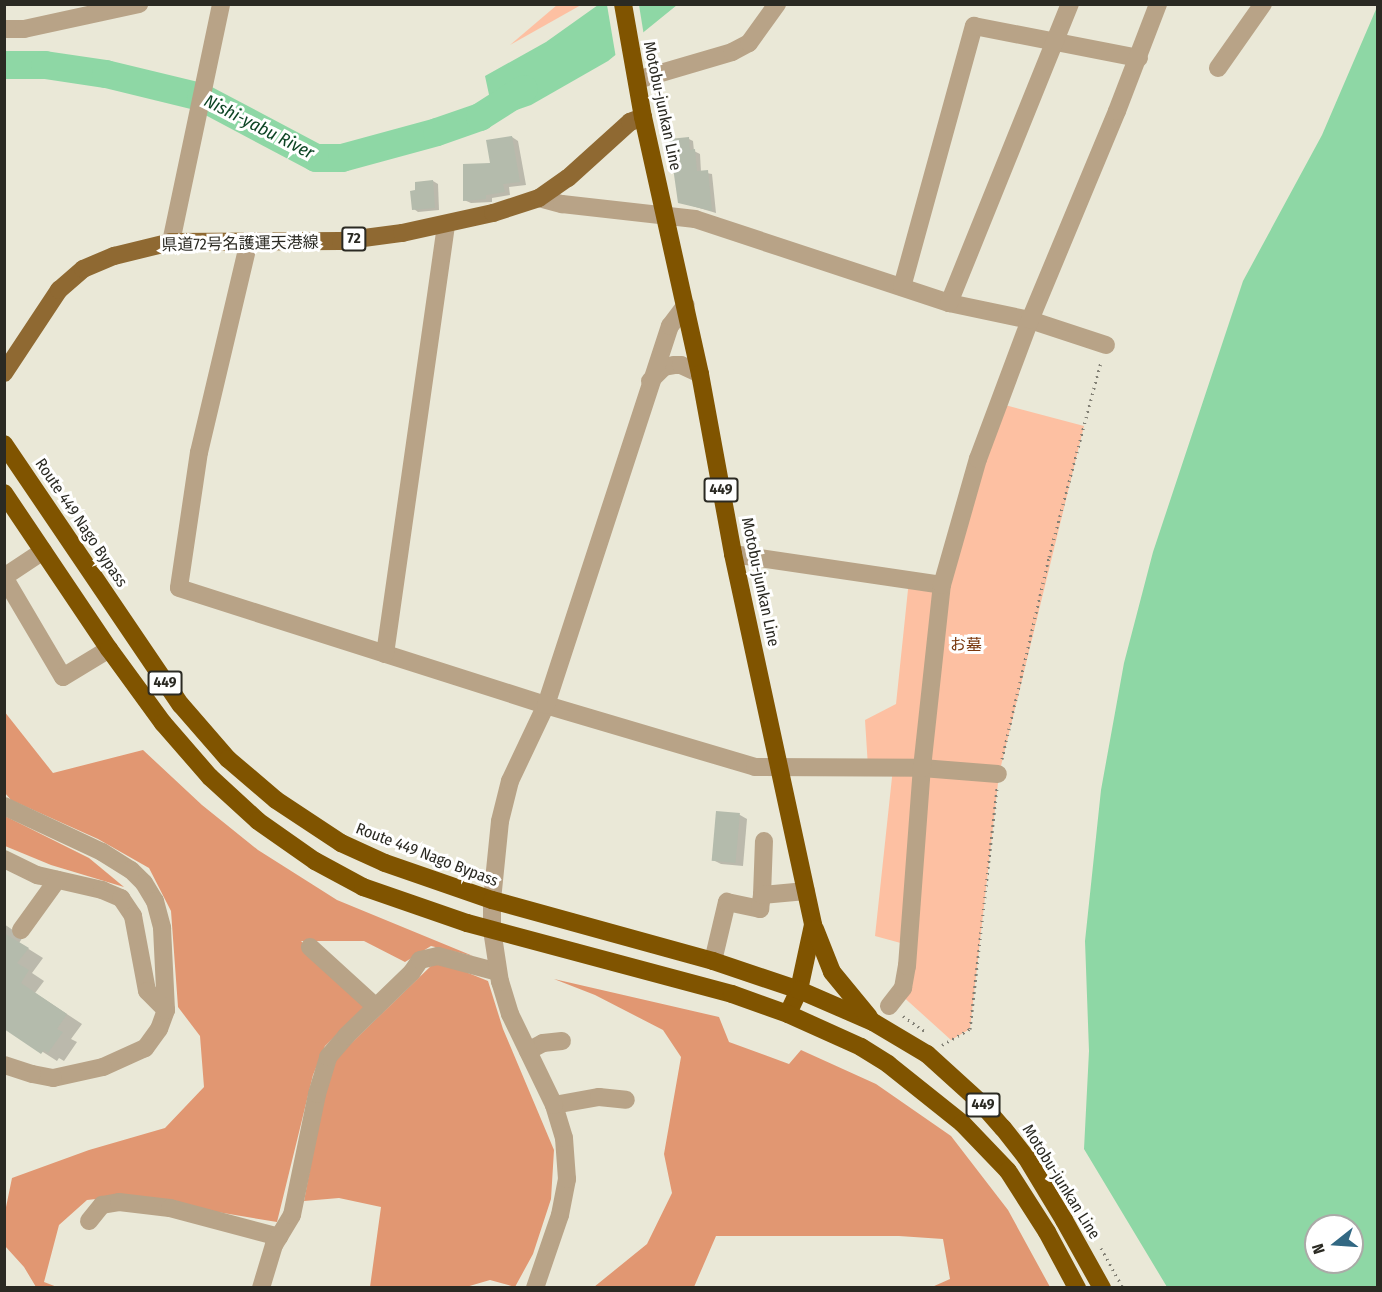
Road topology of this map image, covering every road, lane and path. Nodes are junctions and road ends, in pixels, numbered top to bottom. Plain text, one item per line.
1 (78, 4) edge
2 (139, 4) edge
3 (221, 4) edge
4 (622, 4) edge
5 (777, 4) edge
6 (1070, 4) edge
7 (1158, 4) edge
8 (1263, 4) edge
9 (65, 20) junction
10 (4, 30) edge
11 (1056, 44) junction
12 (1139, 58) junction
13 (1218, 68) dead end
14 (637, 80) junction
15 (643, 117) junction
16 (539, 198) junction
17 (666, 215) junction
18 (446, 224) junction
19 (249, 241) junction
20 (171, 242) junction
21 (902, 287) junction
22 (949, 303) junction
23 (686, 305) junction
24 (1030, 320) junction
25 (1106, 345) joint
26 (4, 373) edge
27 (700, 374) junction
28 (650, 381) junction
29 (4, 444) edge
30 (4, 493) edge
31 (43, 551) junction
32 (733, 554) junction
33 (4, 577) edge
34 (942, 585) junction
35 (109, 649) junction
36 (385, 654) junction
37 (546, 705) junction
38 (922, 768) junction
39 (780, 769) junction
40 (999, 774) junction
41 (4, 806) edge
42 (764, 841) dead end
43 (4, 859) edge
44 (57, 879) junction
45 (806, 891) junction
46 (762, 895) junction
47 (492, 900) junction
48 (813, 925) junction
49 (21, 930) dead end
50 (492, 930) junction
51 (310, 947) dead end
52 (713, 961) junction
53 (498, 972) junction
54 (799, 990) junction
55 (889, 1006) dead end
56 (376, 1007) junction
57 (166, 1010) junction
58 (788, 1014) junction
59 (873, 1022) junction
60 (562, 1041) dead end
61 (942, 1045) dead end
62 (528, 1051) junction
63 (4, 1065) edge
64 (626, 1100) dead end
65 (554, 1105) junction
66 (89, 1221) dead end
67 (279, 1237) junction
68 (538, 1280) edge
69 (261, 1287) edge
70 (552, 1287) edge
71 (1077, 1287) edge
72 (1102, 1287) edge

1 - 9 street
2 - 9 street
3 - 20 street
4 - 14 highway, Motobu-junkan Line / 449
5 - 14 street
6 - 11 street
7 - 12 street
8 - 13 street
9 - 10 street
11 - 12 street
11 - 21 street
11 - 22 street
12 - 24 street
14 - 15 highway, Motobu-junkan Line / 449
15 - 16 main road, 県道72号名護運天港線 / 72
15 - 17 highway, Motobu-junkan Line / 449
16 - 17 street
16 - 18 main road, 県道72号名護運天港線 / 72
17 - 21 street
17 - 23 highway, Motobu-junkan Line / 449
18 - 19 main road, 県道72号名護運天港線 / 72
18 - 36 street
19 - 20 main road, 県道72号名護運天港線 / 72
19 - 36 street
20 - 26 main road, 県道72号名護運天港線 / 72
21 - 22 street
22 - 24 street
23 - 27 highway, Motobu-junkan Line / 449
23 - 28 street
24 - 25 street
24 - 34 street
25 - 40 path
27 - 28 street
27 - 32 highway, Motobu-junkan Line / 449
28 - 37 street
29 - 47 highway, Route 449 Nago Bypass / 449
30 - 31 highway, 449
31 - 33 street
31 - 35 highway, 449
32 - 34 street
32 - 39 highway, Motobu-junkan Line / 449
33 - 35 street
34 - 38 street
35 - 50 highway, 449
36 - 37 street
37 - 39 street
37 - 47 street
38 - 39 street
38 - 40 street
38 - 55 street
39 - 45 highway, Motobu-junkan Line / 449
40 - 61 path
41 - 57 street
42 - 46 street
43 - 44 street
44 - 49 street
44 - 57 street
45 - 46 street
45 - 48 highway, Motobu-junkan Line / 449
46 - 52 street
47 - 50 street
47 - 52 highway, Route 449 Nago Bypass / 449
48 - 54 highway, Motobu-junkan Line / 449
48 - 59 highway
50 - 53 street
50 - 58 highway, 449
51 - 56 street
52 - 54 highway, Route 449 Nago Bypass / 449
53 - 56 street
53 - 62 street
54 - 58 highway, Motobu-junkan Line / 449
54 - 59 highway, Motobu-junkan Line / 449
56 - 67 street
57 - 63 street
58 - 71 highway, 449
59 - 72 highway, Motobu-junkan Line / 449
60 - 62 street
62 - 65 street
64 - 65 street
65 - 68 street
66 - 67 street
67 - 69 street
68 - 70 street

